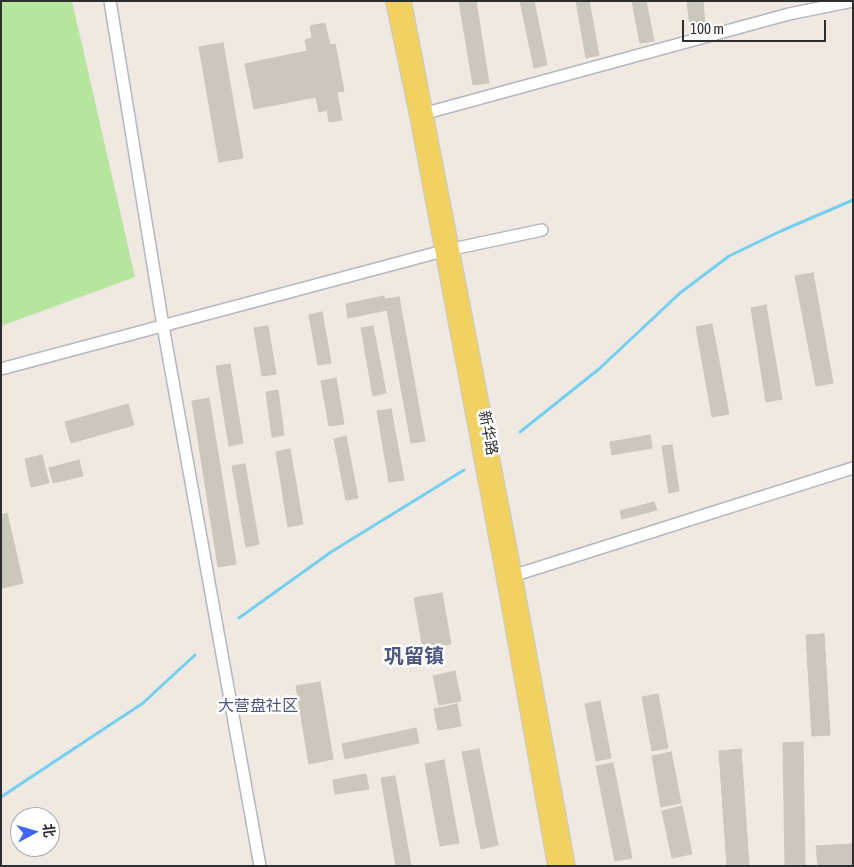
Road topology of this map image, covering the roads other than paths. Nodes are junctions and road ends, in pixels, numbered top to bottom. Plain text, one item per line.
1 (110, 1) edge
2 (394, 1) edge
3 (404, 1) edge
4 (853, 2) edge
5 (422, 115) junction
6 (542, 230) dead end
7 (448, 250) junction
8 (163, 326) junction
9 (1, 368) edge
10 (853, 468) edge
11 (510, 577) junction
12 (260, 866) edge
13 (555, 866) edge
14 (568, 866) edge

1 - 8 street
2 - 5 main road, 新华路
3 - 5 main road, 新华路
4 - 5 street
5 - 7 main road, 新华路
6 - 7 street
7 - 8 street
7 - 11 main road, 新华路
8 - 9 street
8 - 12 street
10 - 11 street
11 - 13 main road, 新华路
11 - 14 main road, 新华路

